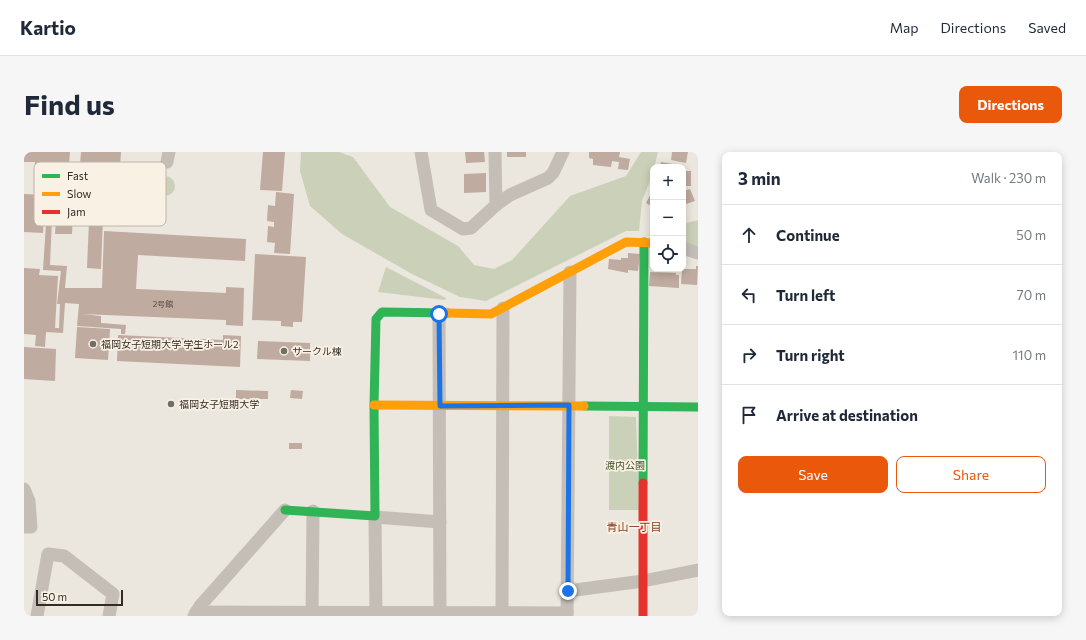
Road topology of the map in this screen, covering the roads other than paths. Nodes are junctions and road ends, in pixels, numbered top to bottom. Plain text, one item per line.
1 (421, 152) edge
2 (495, 152) edge
3 (560, 154) edge
4 (496, 205) junction
5 (649, 242) edge
6 (686, 249) edge
7 (698, 253) edge
8 (570, 272) junction
9 (503, 308) junction
10 (439, 314) junction
11 (374, 405) junction
12 (503, 405) junction
13 (569, 405) junction
14 (440, 406) junction
15 (698, 406) edge
16 (644, 407) junction
17 (24, 489) edge
18 (285, 510) joint
19 (313, 511) junction
20 (375, 516) junction
21 (440, 522) junction
22 (24, 528) edge
23 (698, 570) edge
24 (643, 581) junction
25 (568, 591) junction
26 (195, 614) edge
27 (312, 614) edge
28 (376, 614) edge
29 (440, 614) edge
30 (502, 614) edge
31 (567, 614) edge
32 (246, 615) edge
33 (37, 616) edge
34 (109, 616) edge
35 (643, 616) edge

1 - 4 street
2 - 4 street
3 - 4 street
5 - 8 street
5 - 16 street
6 - 7 street
8 - 9 street
8 - 13 street
9 - 10 street
9 - 12 street
10 - 11 street
10 - 14 street
11 - 14 street
11 - 20 street
12 - 13 street
12 - 14 street
12 - 30 street
13 - 16 street
13 - 25 street
14 - 21 street
15 - 16 street
16 - 24 street
17 - 22 street
18 - 19 street
18 - 26 street
19 - 20 street
19 - 27 street
20 - 21 street
20 - 28 street
21 - 29 street
23 - 24 street
24 - 25 street
24 - 35 street
25 - 31 street
26 - 32 street
27 - 28 street
27 - 32 street
28 - 29 street
29 - 30 street
30 - 31 street
33 - 34 street

